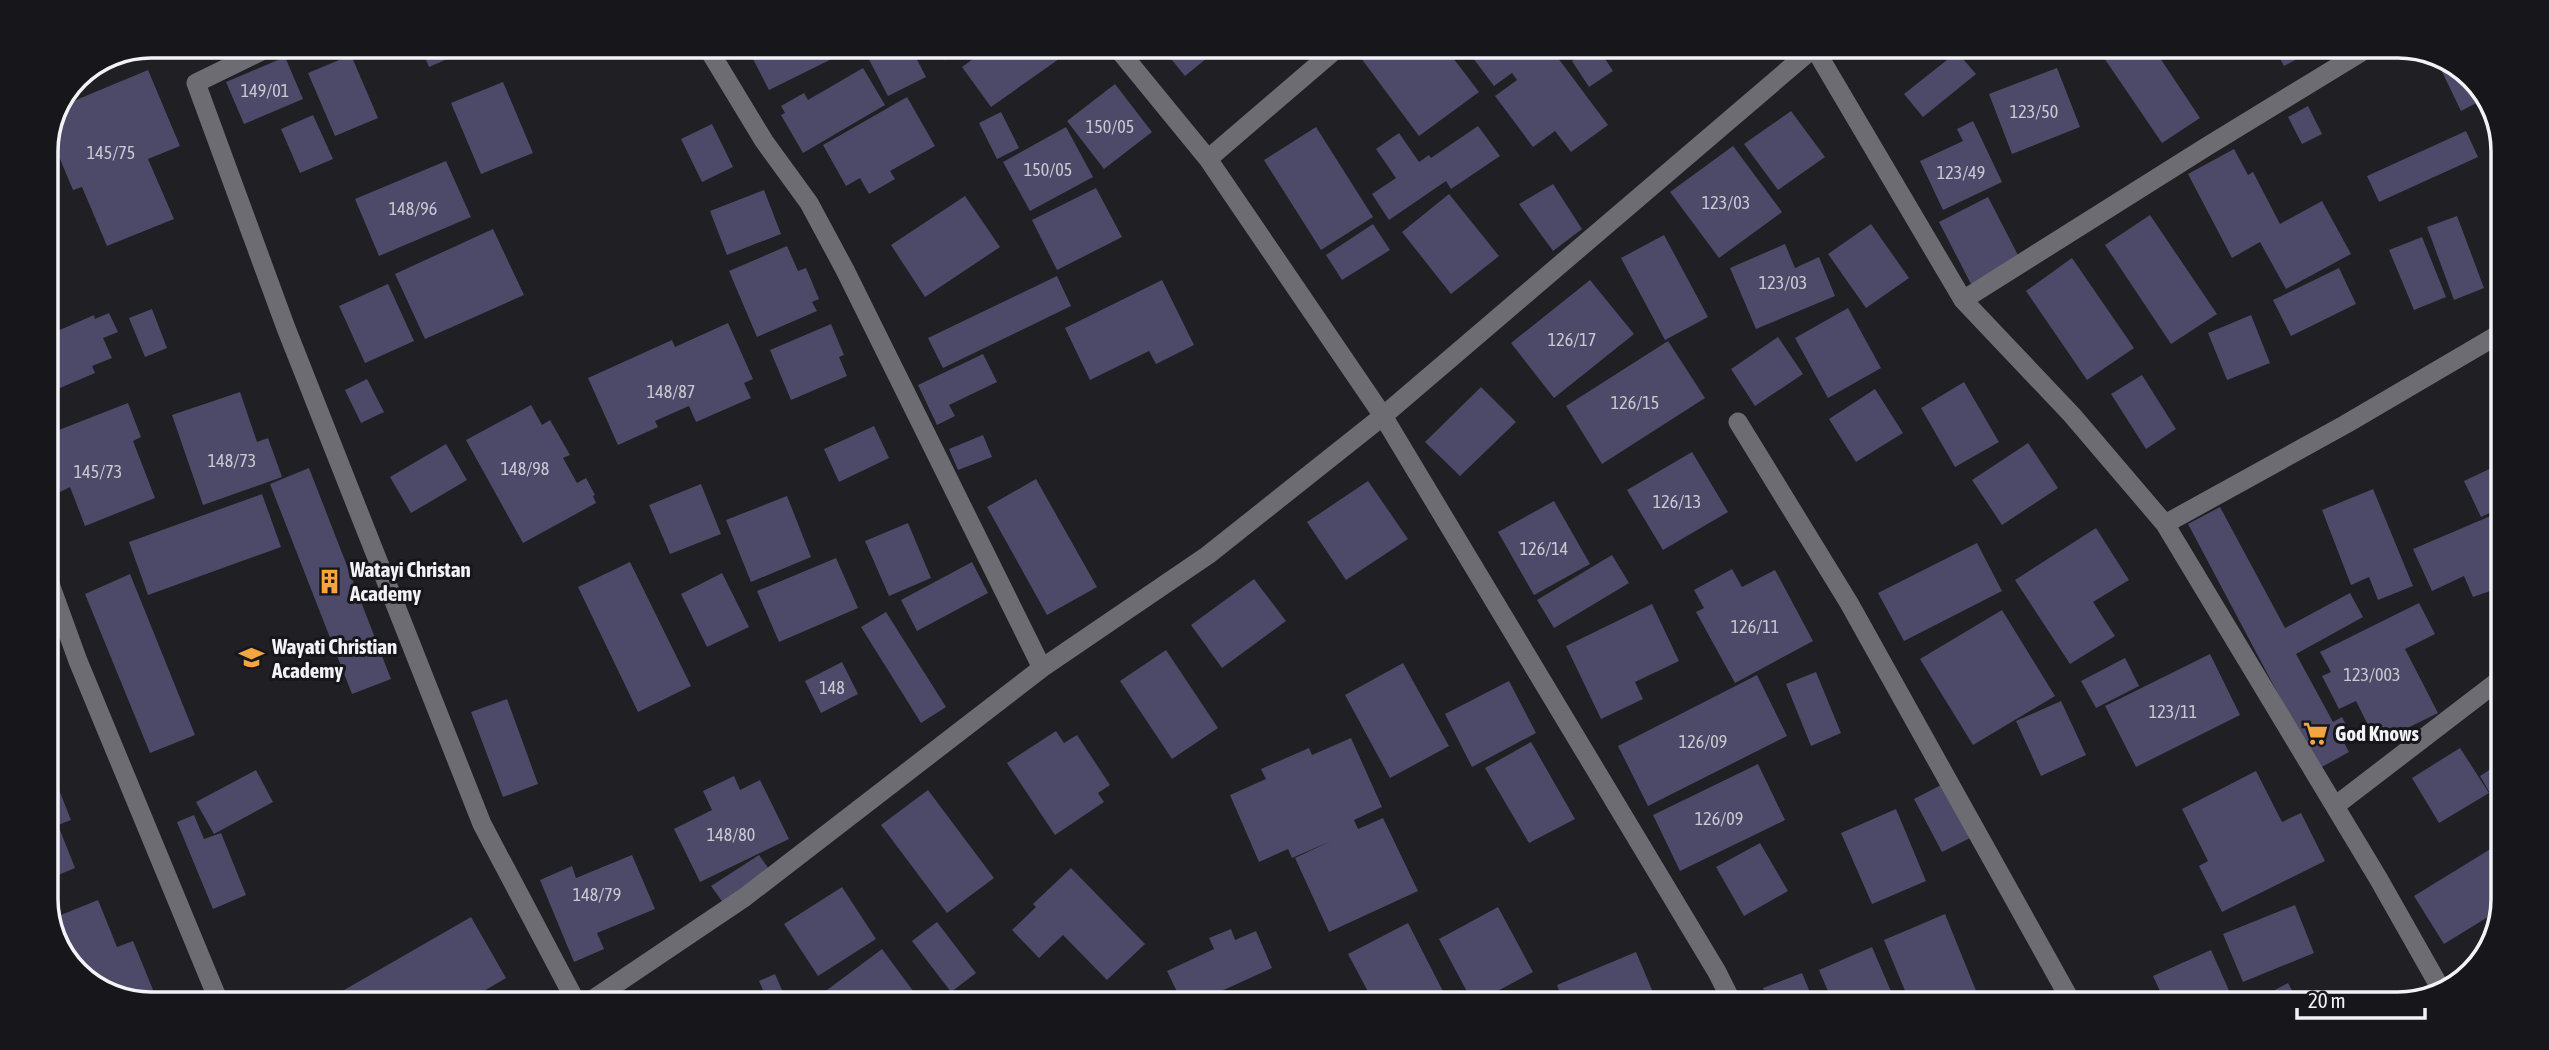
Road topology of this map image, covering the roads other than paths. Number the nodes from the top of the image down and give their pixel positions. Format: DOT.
graph roads {
  1 [pos="247,58"];
  2 [pos="714,58"];
  3 [pos="1125,58"];
  4 [pos="1326,58"];
  5 [pos="1802,58"];
  6 [pos="1820,58"];
  7 [pos="2352,58"];
  8 [pos="1208,159"];
  9 [pos="1963,300"];
  10 [pos="2491,339"];
  11 [pos="1383,416"];
  12 [pos="1738,422"];
  13 [pos="2165,524"];
  14 [pos="58,606"];
  15 [pos="1042,668"];
  16 [pos="2491,686"];
  17 [pos="2335,806"];
  18 [pos="2438,983"];
  19 [pos="215,992"];
  20 [pos="571,992"];
  21 [pos="604,992"];
  22 [pos="1727,992"];
  23 [pos="2066,992"];
  1 -- 20 [label="street"];
  2 -- 15 [label="street"];
  3 -- 8 [label="street"];
  4 -- 8 [label="street"];
  5 -- 11 [label="street"];
  6 -- 9 [label="street"];
  7 -- 9 [label="street"];
  8 -- 11 [label="street"];
  9 -- 13 [label="street"];
  10 -- 13 [label="street"];
  11 -- 15 [label="street"];
  11 -- 22 [label="street"];
  12 -- 23 [label="street"];
  13 -- 17 [label="street"];
  14 -- 19 [label="street"];
  15 -- 21 [label="street"];
  16 -- 17 [label="street"];
  17 -- 18 [label="street"];
}
